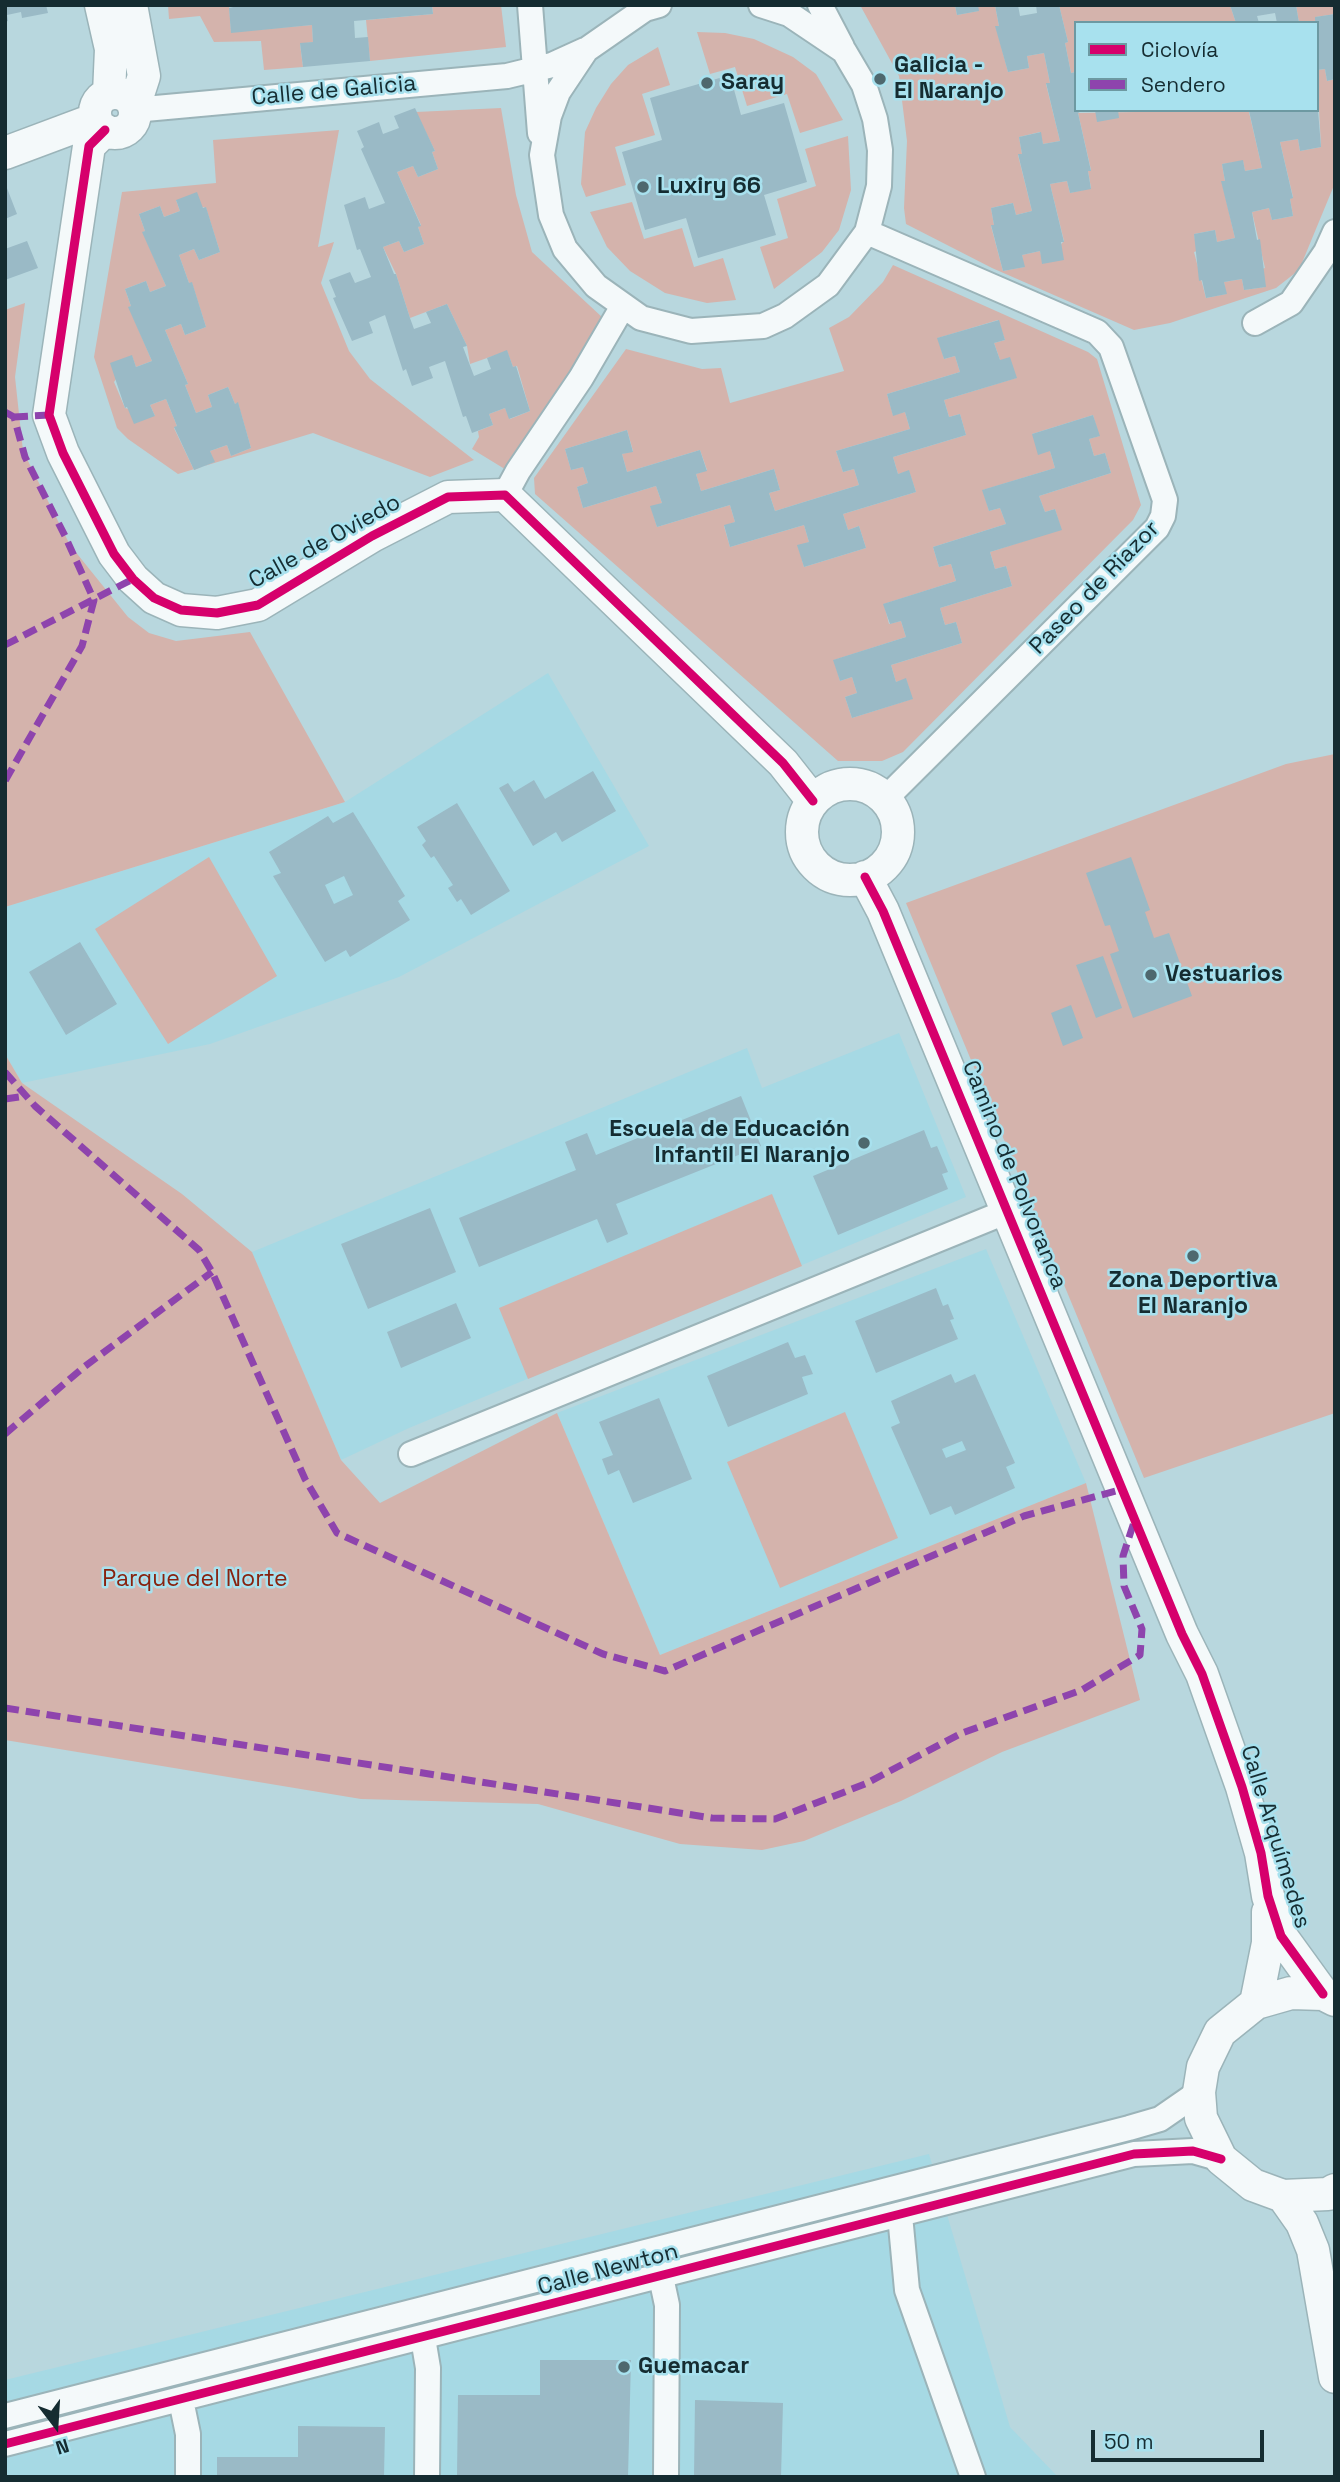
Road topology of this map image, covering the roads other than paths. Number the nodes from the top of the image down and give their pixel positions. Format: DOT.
graph roads {
  1 [pos="101,5"];
  2 [pos="131,5"];
  3 [pos="530,5"];
  4 [pos="659,5"];
  5 [pos="761,5"];
  6 [pos="820,5"];
  7 [pos="586,50"];
  8 [pos="844,51"];
  9 [pos="533,72"];
  10 [pos="116,112"];
  11 [pos="5,153"];
  12 [pos="542,155"];
  13 [pos="867,232"];
  14 [pos="1335,232"];
  15 [pos="623,306"];
  16 [pos="1255,323"];
  17 [pos="505,495"];
  18 [pos="885,799"];
  19 [pos="813,801"];
  20 [pos="866,877"];
  21 [pos="1008,1211"];
  22 [pos="411,1454"];
  23 [pos="1123,1489"];
  24 [pos="1268,1896"];
  25 [pos="1329,1997"];
  26 [pos="1256,2003"];
  27 [pos="1199,2092"];
  28 [pos="1221,2159"];
  29 [pos="1335,2190"];
  30 [pos="1283,2196"];
  31 [pos="900,2215"];
  32 [pos="661,2277"];
  33 [pos="423,2338"];
  34 [pos="1335,2377"];
  35 [pos="181,2400"];
  36 [pos="5,2416"];
  37 [pos="5,2444"];
  38 [pos="188,2477"];
  39 [pos="427,2477"];
  40 [pos="666,2477"];
  41 [pos="973,2477"];
  1 -- 10 [label="street"];
  2 -- 10 [label="street, Calle de Oviedo"];
  3 -- 9 [label="street"];
  4 -- 7 [label="street"];
  5 -- 8 [label="street"];
  6 -- 8 [label="street"];
  7 -- 9 [label="street, Calle de Galicia"];
  7 -- 12 [label="street"];
  8 -- 13 [label="street"];
  9 -- 10 [label="street, Calle de Galicia"];
  9 -- 12 [label="street"];
  10 -- 11 [label="street"];
  10 -- 17 [label="street, Calle de Oviedo"];
  12 -- 15 [label="street"];
  13 -- 15 [label="street"];
  13 -- 18 [label="street, Paseo de Riazor"];
  14 -- 16 [label="street"];
  15 -- 17 [label="street"];
  17 -- 19 [label="street"];
  18 -- 19 [label="street"];
  18 -- 20 [label="street"];
  19 -- 20 [label="street"];
  20 -- 21 [label="street, Camino de Polvoranca"];
  21 -- 22 [label="street, Camino de Polvoranca"];
  21 -- 23 [label="street, Camino de Polvoranca"];
  23 -- 24 [label="street, Calle Arquímedes"];
  24 -- 25 [label="street, Calle Arquímedes"];
  24 -- 26 [label="street, Calle Arquímedes"];
  25 -- 26 [label="street"];
  26 -- 27 [label="street"];
  27 -- 28 [label="street"];
  27 -- 36 [label="street, Calle Newton"];
  28 -- 30 [label="street"];
  28 -- 31 [label="street, Calle Newton"];
  29 -- 30 [label="street"];
  30 -- 34 [label="street"];
  31 -- 32 [label="street, Calle Newton"];
  31 -- 41 [label="street"];
  32 -- 33 [label="street, Calle Newton"];
  32 -- 40 [label="street"];
  33 -- 35 [label="street, Calle Newton"];
  33 -- 39 [label="street"];
  35 -- 37 [label="street, Calle Newton"];
  35 -- 38 [label="street"];
}
